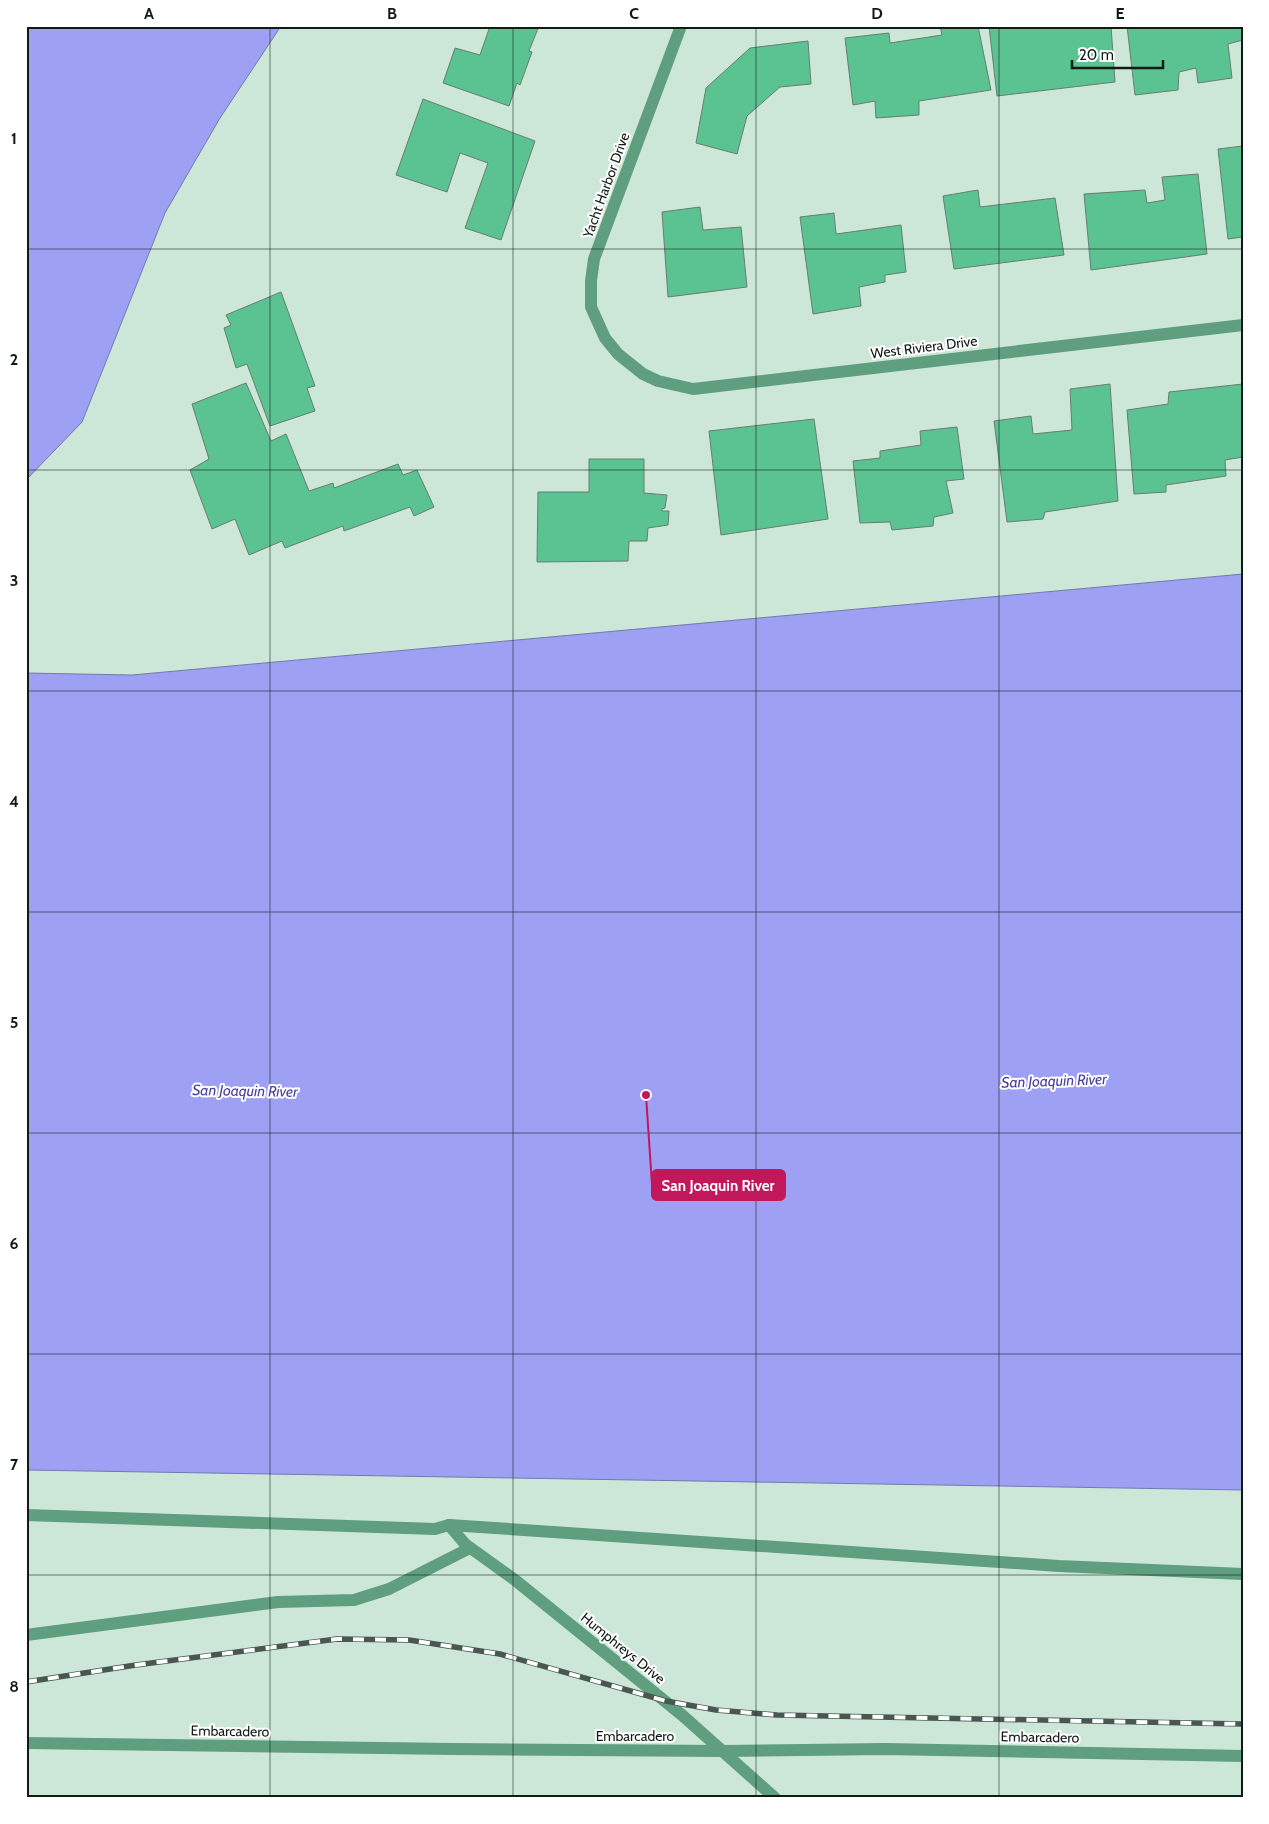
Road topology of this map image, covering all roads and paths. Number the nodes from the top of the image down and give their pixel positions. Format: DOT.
graph roads {
  1 [pos="681,26"];
  2 [pos="1243,325"];
  3 [pos="618,354"];
  4 [pos="26,1515"];
  5 [pos="449,1525"];
  6 [pos="470,1548"];
  7 [pos="1243,1574"];
  8 [pos="26,1635"];
  9 [pos="26,1742"];
  10 [pos="722,1752"];
  11 [pos="1243,1756"];
  12 [pos="775,1798"];
  1 -- 3 [label="street, Yacht Harbor Drive"];
  2 -- 3 [label="street, West Riviera Drive"];
  4 -- 5 [label="street"];
  5 -- 6 [label="street, Humphreys Drive"];
  5 -- 7 [label="street"];
  6 -- 8 [label="street"];
  6 -- 10 [label="street, Humphreys Drive"];
  9 -- 10 [label="street, Embarcadero"];
  10 -- 11 [label="street, Embarcadero"];
  10 -- 12 [label="street, Humphreys Drive"];
}
